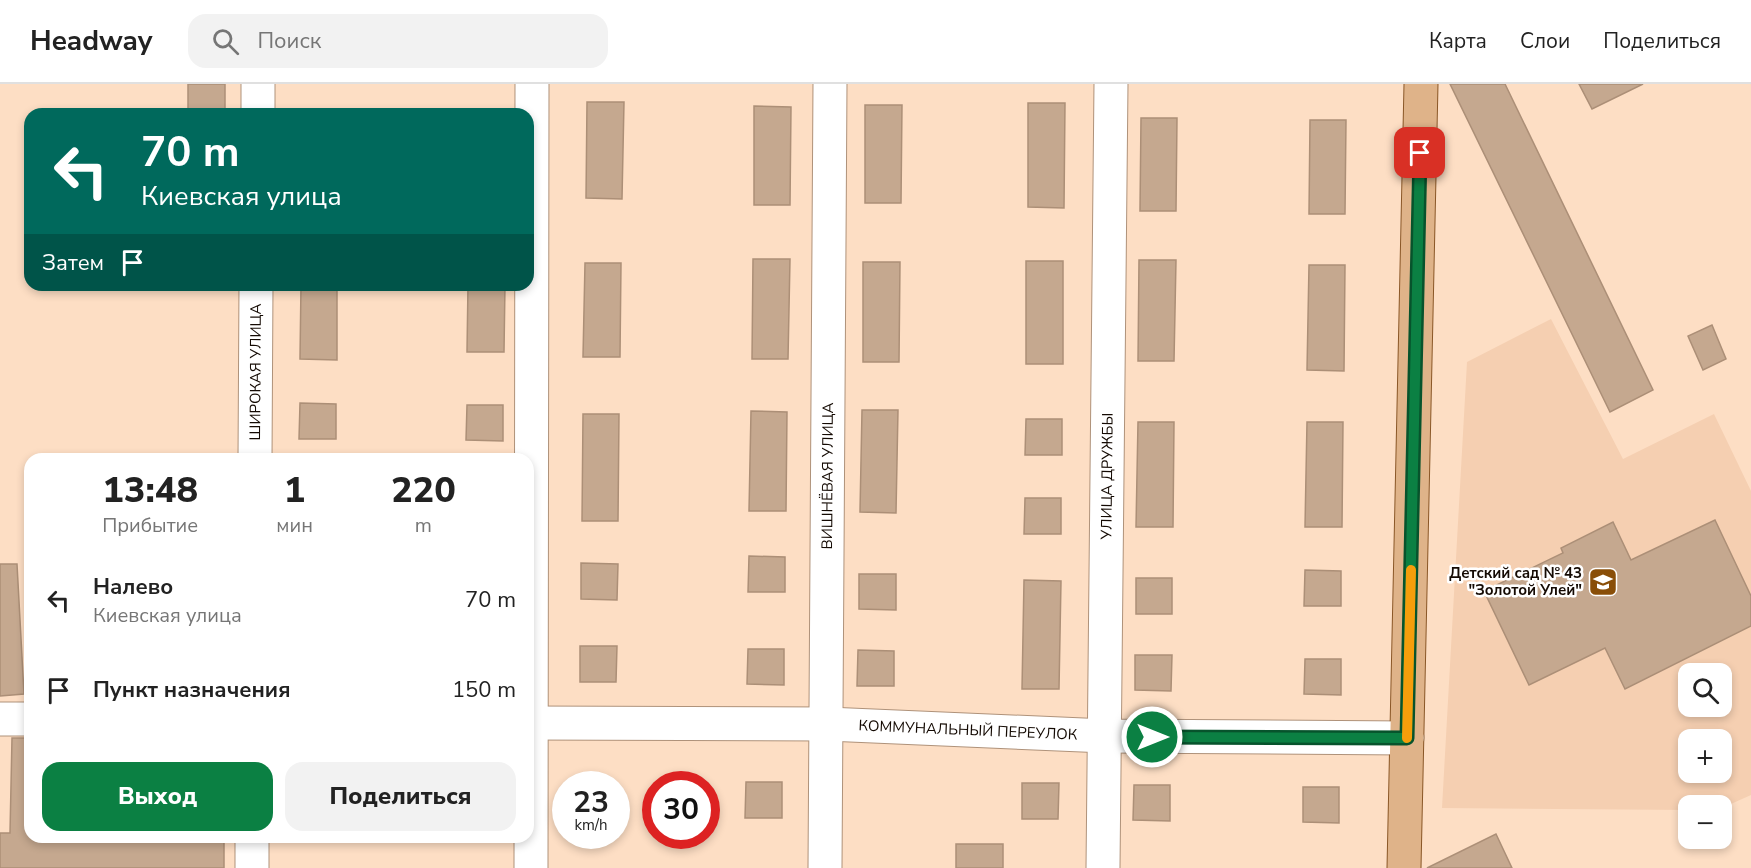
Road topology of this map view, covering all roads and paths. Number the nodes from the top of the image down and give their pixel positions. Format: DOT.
graph roads {
  1 [pos="258,84"];
  2 [pos="532,84"];
  3 [pos="830,84"];
  4 [pos="1111,84"];
  5 [pos="1421,84"];
  6 [pos="258,108"];
  7 [pos="532,108"];
  8 [pos="256,291"];
  9 [pos="531,291"];
  10 [pos="255,453"];
  11 [pos="531,453"];
  12 [pos="0,719"];
  13 [pos="24,719"];
  14 [pos="534,723"];
  15 [pos="827,724"];
  16 [pos="1106,736"];
  17 [pos="1407,738"];
  18 [pos="252,843"];
  19 [pos="531,843"];
  20 [pos="252,868"];
  21 [pos="531,868"];
  22 [pos="825,868"];
  23 [pos="1103,868"];
  24 [pos="1404,868"];
  1 -- 6 [label="street"];
  2 -- 7 [label="street"];
  3 -- 15 [label="street, ВИШНЁВАЯ УЛИЦА"];
  4 -- 16 [label="street, УЛИЦА ДРУЖБЫ"];
  5 -- 17 [label="main road"];
  8 -- 10 [label="street, ШИРОКАЯ УЛИЦА"];
  9 -- 11 [label="street"];
  12 -- 13 [label="street"];
  14 -- 15 [label="street, КОММУНАЛЬНЫЙ ПЕРЕУЛОК"];
  15 -- 16 [label="street, КОММУНАЛЬНЫЙ ПЕРЕУЛОК"];
  15 -- 22 [label="street, ВИШНЁВАЯ УЛИЦА"];
  16 -- 17 [label="street, КОММУНАЛЬНЫЙ ПЕРЕУЛОК"];
  16 -- 23 [label="street, УЛИЦА ДРУЖБЫ"];
  17 -- 24 [label="main road"];
  18 -- 20 [label="street"];
  19 -- 21 [label="street"];
}
